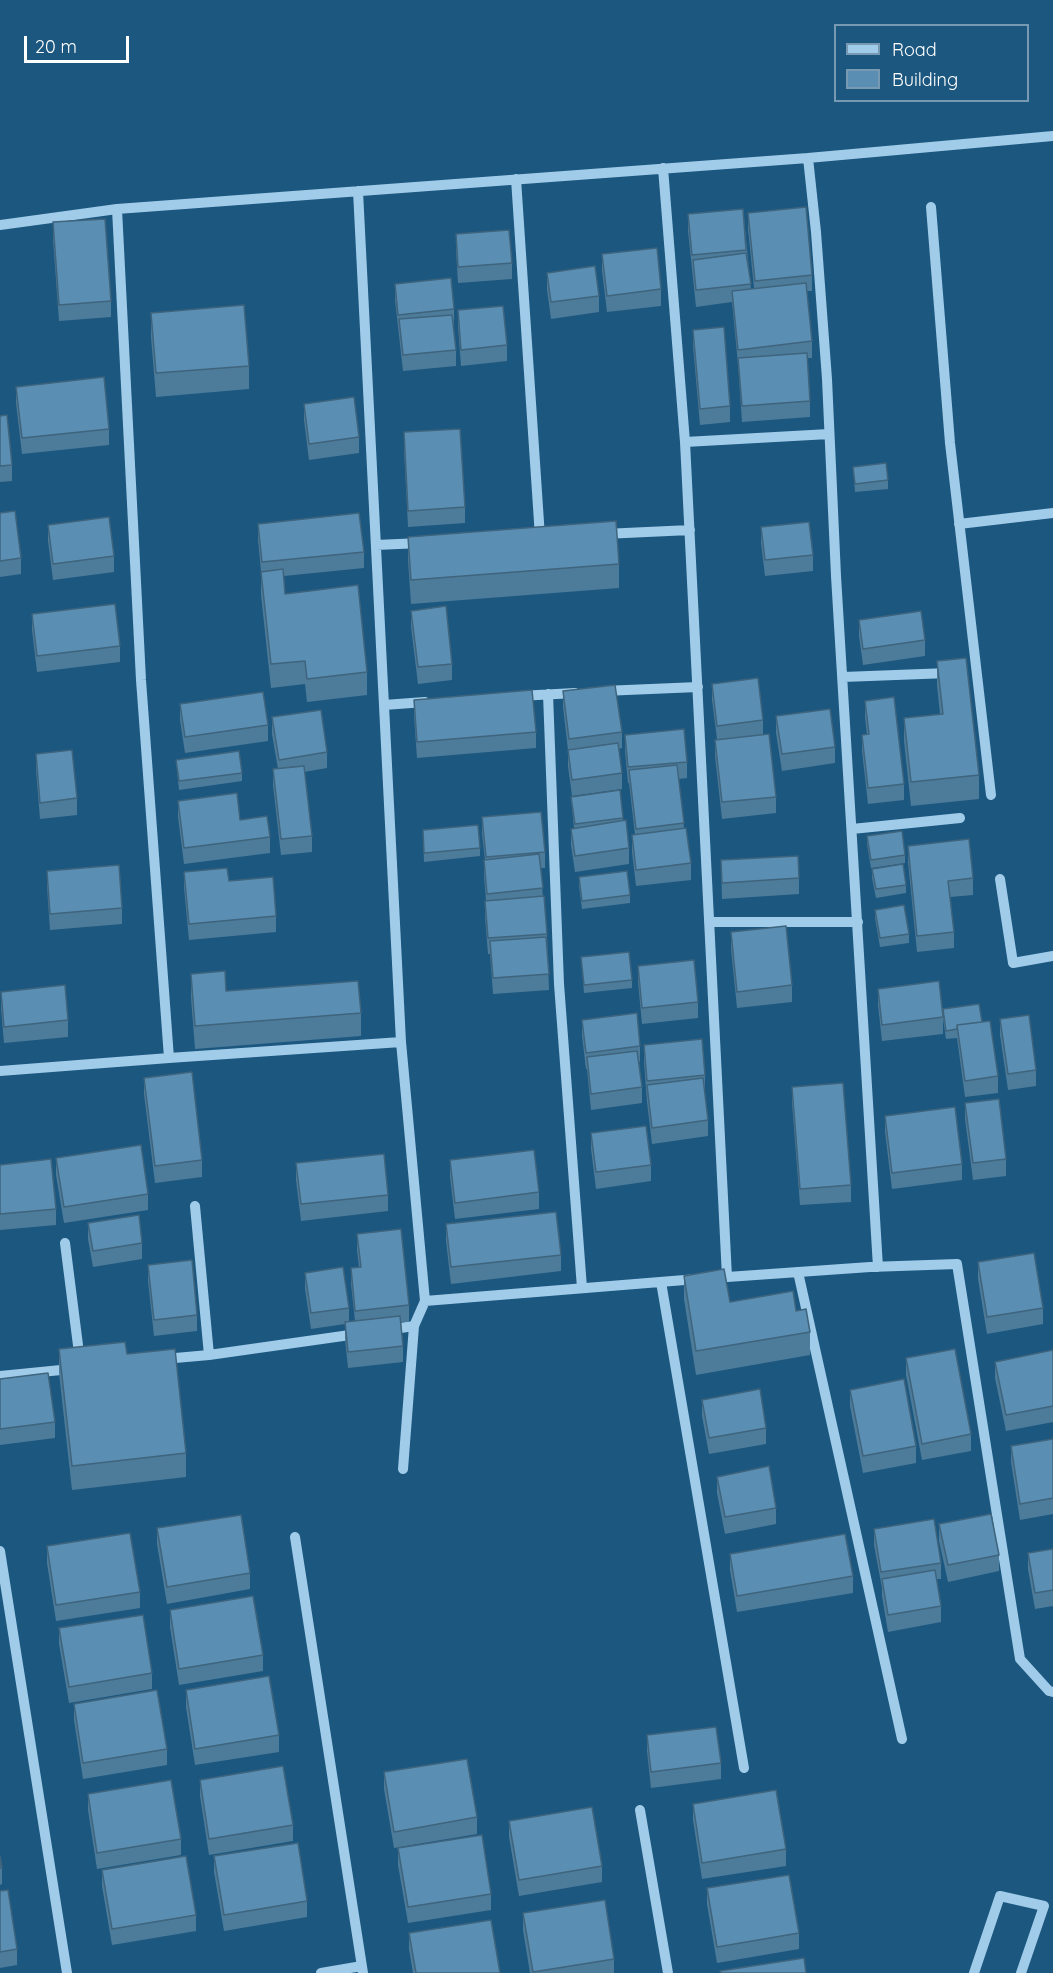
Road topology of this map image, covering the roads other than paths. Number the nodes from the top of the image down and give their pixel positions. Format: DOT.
graph roads {
  1 [pos="1053,136"];
  2 [pos="808,158"];
  3 [pos="663,168"];
  4 [pos="516,179"];
  5 [pos="358,191"];
  6 [pos="930,207"];
  7 [pos="117,209"];
  8 [pos="0,225"];
  9 [pos="829,434"];
  10 [pos="685,442"];
  11 [pos="1053,513"];
  12 [pos="958,524"];
  13 [pos="690,530"];
  14 [pos="598,534"];
  15 [pos="528,538"];
  16 [pos="435,542"];
  17 [pos="376,545"];
  18 [pos="949,673"];
  19 [pos="843,677"];
  20 [pos="698,687"];
  21 [pos="548,694"];
  22 [pos="513,696"];
  23 [pos="431,702"];
  24 [pos="384,705"];
  25 [pos="991,795"];
  26 [pos="960,818"];
  27 [pos="852,829"];
  28 [pos="1000,879"];
  29 [pos="709,922"];
  30 [pos="858,922"];
  31 [pos="1053,956"];
  32 [pos="401,1042"];
  33 [pos="169,1058"];
  34 [pos="0,1071"];
  35 [pos="195,1206"];
  36 [pos="65,1243"];
  37 [pos="878,1267"];
  38 [pos="798,1272"];
  39 [pos="727,1277"];
  40 [pos="661,1282"];
  41 [pos="582,1288"];
  42 [pos="425,1301"];
  43 [pos="414,1326"];
  44 [pos="209,1355"];
  45 [pos="151,1361"];
  46 [pos="92,1366"];
  47 [pos="80,1368"];
  48 [pos="0,1376"];
  49 [pos="403,1469"];
  50 [pos="295,1537"];
  51 [pos="0,1551"];
  52 [pos="1053,1692"];
  53 [pos="902,1739"];
  54 [pos="744,1768"];
  55 [pos="640,1810"];
  56 [pos="363,1970"];
  57 [pos="67,1973"];
  58 [pos="321,1973"];
  59 [pos="668,1973"];
  60 [pos="974,1973"];
  61 [pos="1021,1973"];
  1 -- 2 [label="street"];
  2 -- 3 [label="street"];
  2 -- 9 [label="street"];
  3 -- 4 [label="street"];
  3 -- 10 [label="street"];
  4 -- 5 [label="street"];
  4 -- 15 [label="street"];
  5 -- 7 [label="street"];
  5 -- 17 [label="street"];
  6 -- 12 [label="street"];
  7 -- 8 [label="street"];
  7 -- 33 [label="street"];
  9 -- 10 [label="street"];
  9 -- 19 [label="street"];
  10 -- 13 [label="street"];
  11 -- 12 [label="street"];
  12 -- 25 [label="street"];
  13 -- 14 [label="street"];
  13 -- 20 [label="street"];
  16 -- 17 [label="street"];
  17 -- 24 [label="street"];
  18 -- 19 [label="street"];
  19 -- 27 [label="street"];
  20 -- 21 [label="street"];
  20 -- 29 [label="street"];
  21 -- 22 [label="street"];
  21 -- 41 [label="street"];
  23 -- 24 [label="street"];
  24 -- 32 [label="street"];
  26 -- 27 [label="street"];
  27 -- 30 [label="street"];
  28 -- 31 [label="street"];
  29 -- 30 [label="street"];
  29 -- 39 [label="street"];
  30 -- 37 [label="street"];
  32 -- 33 [label="street"];
  32 -- 42 [label="street"];
  33 -- 34 [label="street"];
  35 -- 44 [label="street"];
  36 -- 47 [label="street"];
  37 -- 38 [label="street"];
  37 -- 52 [label="street"];
  38 -- 39 [label="street"];
  38 -- 53 [label="street"];
  39 -- 40 [label="street"];
  40 -- 41 [label="street"];
  40 -- 54 [label="street"];
  41 -- 42 [label="street"];
  42 -- 43 [label="street"];
  43 -- 44 [label="street"];
  43 -- 49 [label="street"];
  44 -- 45 [label="street"];
  46 -- 47 [label="street"];
  47 -- 48 [label="street"];
  50 -- 56 [label="street"];
  51 -- 57 [label="street"];
  55 -- 59 [label="street"];
  56 -- 58 [label="street"];
  60 -- 61 [label="street"];
}
